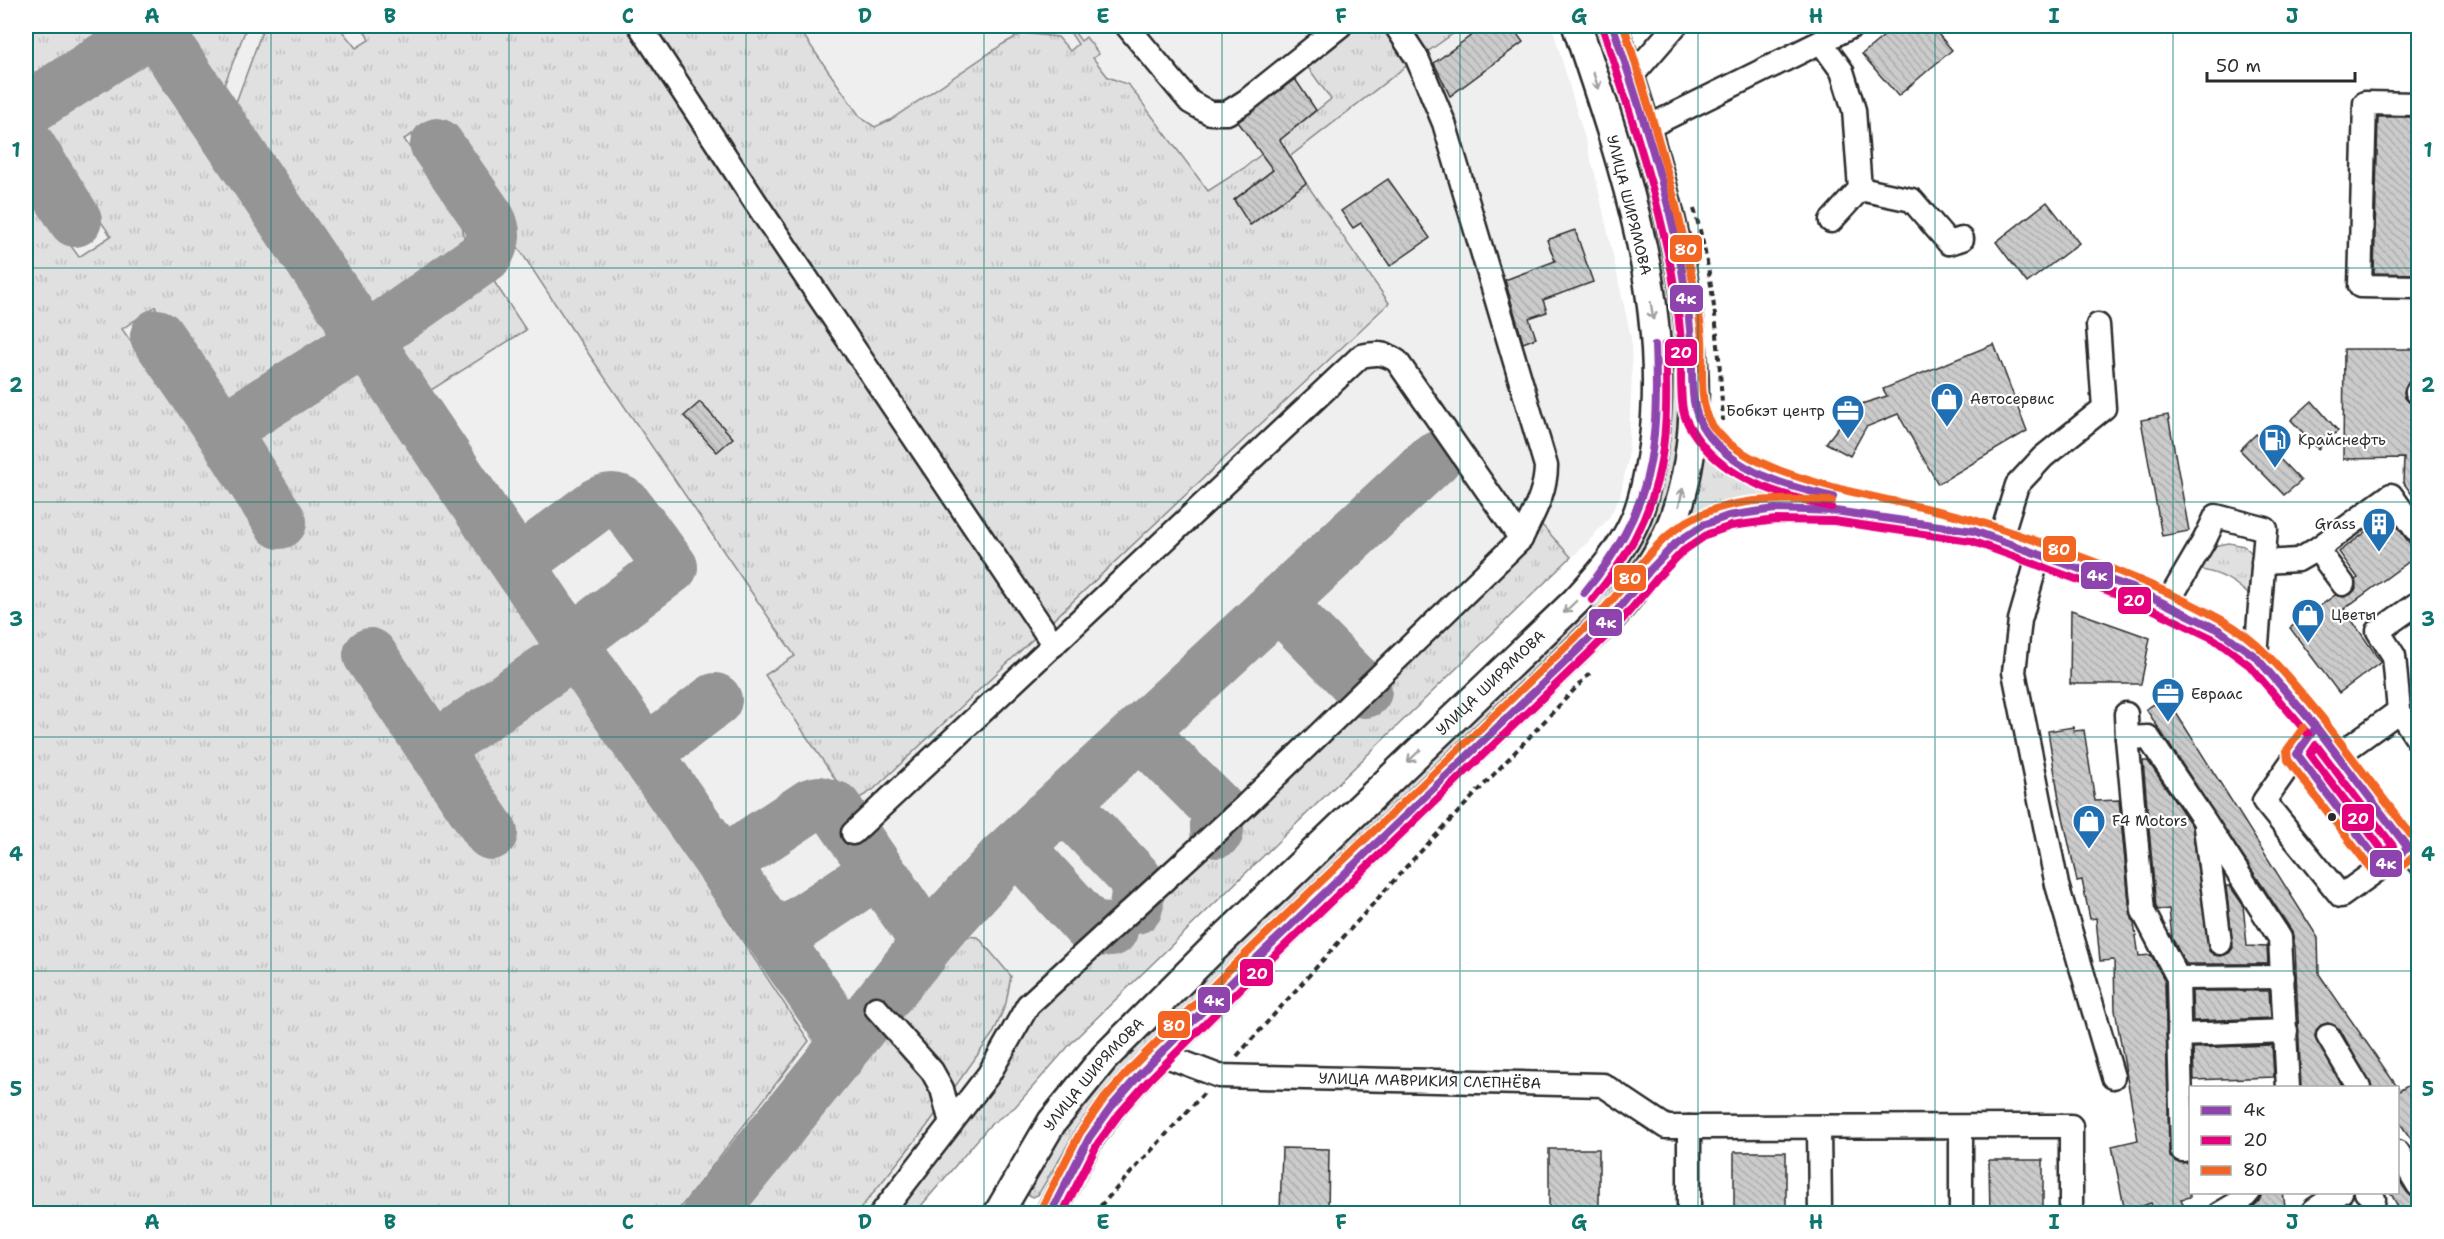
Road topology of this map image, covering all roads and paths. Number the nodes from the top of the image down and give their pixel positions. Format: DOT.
graph roads {
  1 [pos="640,26"];
  2 [pos="1127,26"];
  3 [pos="1340,26"];
  4 [pos="1396,26"];
  5 [pos="1577,26"];
  6 [pos="1614,26"];
  7 [pos="1675,26"];
  8 [pos="1853,26"];
  9 [pos="1821,42"];
  10 [pos="1630,78"];
  11 [pos="2418,104"];
  12 [pos="1646,128"];
  13 [pos="1860,189"];
  14 [pos="1831,221"];
  15 [pos="1962,239"];
  16 [pos="2418,287"];
  17 [pos="2098,325"];
  18 [pos="1694,411"];
  19 [pos="2415,530"];
  20 [pos="1974,531"];
  21 [pos="1521,539"];
  22 [pos="2000,540"];
  23 [pos="2317,549"];
  24 [pos="2039,554"];
  25 [pos="2263,562"];
  26 [pos="1650,570"];
  27 [pos="2343,584"];
  28 [pos="2418,603"];
  29 [pos="2167,604"];
  30 [pos="1054,645"];
  31 [pos="2256,657"];
  32 [pos="1593,669"];
  33 [pos="2399,711"];
  34 [pos="2126,714"];
  35 [pos="2316,727"];
  36 [pos="2127,738"];
  37 [pos="2418,740"];
  38 [pos="2297,754"];
  39 [pos="2337,756"];
  40 [pos="2204,819"];
  41 [pos="853,833"];
  42 [pos="2413,855"];
  43 [pos="2382,866"];
  44 [pos="2220,943"];
  45 [pos="2283,977"];
  46 [pos="2178,978"];
  47 [pos="876,1008"];
  48 [pos="2286,1031"];
  49 [pos="2179,1035"];
  50 [pos="2328,1036"];
  51 [pos="1161,1054"];
  52 [pos="1219,1076"];
  53 [pos="2113,1077"];
  54 [pos="2288,1086"];
  55 [pos="2358,1086"];
  56 [pos="2185,1092"];
  57 [pos="951,1124"];
  58 [pos="1689,1127"];
  59 [pos="1819,1127"];
  60 [pos="1961,1127"];
  61 [pos="2189,1149"];
  62 [pos="2403,1153"];
  63 [pos="1013,1185"];
  64 [pos="2418,1185"];
  65 [pos="2247,1194"];
  66 [pos="2337,1194"];
  67 [pos="2312,1205"];
  68 [pos="1051,1209"];
  69 [pos="881,1214"];
  70 [pos="998,1214"];
  71 [pos="1017,1214"];
  72 [pos="1093,1214"];
  73 [pos="1689,1214"];
  74 [pos="1820,1214"];
  75 [pos="1962,1214"];
  76 [pos="2071,1214"];
  77 [pos="2219,1214"];
  1 -- 30 [label="street"];
  2 -- 3 [label="street"];
  4 -- 21 [label="street"];
  5 -- 63 [label="main road, УЛИЦА ШИРЯМОВА, one-way"];
  6 -- 10 [label="main road"];
  7 -- 10 [label="street"];
  8 -- 9 [label="street"];
  9 -- 12 [label="street"];
  9 -- 13 [label="street"];
  10 -- 12 [label="main road"];
  11 -- 16 [label="street"];
  12 -- 18 [label="main road"];
  13 -- 14 [label="street"];
  13 -- 15 [label="street"];
  17 -- 22 [label="street"];
  18 -- 20 [label="street"];
  26 -- 18 [label="main road, one-way"];
  19 -- 23 [label="street"];
  20 -- 22 [label="street"];
  20 -- 26 [label="street"];
  21 -- 30 [label="street"];
  21 -- 57 [label="street"];
  22 -- 24 [label="street"];
  23 -- 25 [label="street"];
  23 -- 27 [label="street"];
  24 -- 29 [label="street"];
  24 -- 53 [label="street"];
  25 -- 29 [label="street"];
  25 -- 31 [label="street"];
  26 -- 51 [label="main road"];
  28 -- 33 [label="street"];
  29 -- 31 [label="street"];
  30 -- 41 [label="street"];
  31 -- 35 [label="street"];
  32 -- 52 [label="path"];
  33 -- 37 [label="street"];
  33 -- 39 [label="street"];
  34 -- 36 [label="street"];
  35 -- 38 [label="street"];
  35 -- 39 [label="street"];
  36 -- 40 [label="street"];
  36 -- 46 [label="street"];
  38 -- 43 [label="street"];
  38 -- 43 [label="street"];
  39 -- 42 [label="street"];
  40 -- 44 [label="street"];
  40 -- 45 [label="street"];
  42 -- 43 [label="street"];
  45 -- 46 [label="street"];
  45 -- 48 [label="street"];
  46 -- 49 [label="street"];
  47 -- 57 [label="street"];
  48 -- 49 [label="street"];
  48 -- 54 [label="street"];
  49 -- 56 [label="street"];
  50 -- 55 [label="street"];
  51 -- 52 [label="street, УЛИЦА МАВРИКИЯ СЛЕПНЁВА"];
  51 -- 68 [label="main road"];
  52 -- 58 [label="street, УЛИЦА МАВРИКИЯ СЛЕПНЁВА"];
  52 -- 72 [label="path"];
  56 -- 61 [label="street"];
  57 -- 69 [label="street"];
  58 -- 59 [label="street, УЛИЦА МАВРИКИЯ СЛЕПНЁВА"];
  58 -- 73 [label="street"];
  59 -- 60 [label="street, УЛИЦА МАВРИКИЯ СЛЕПНЁВА"];
  59 -- 74 [label="street"];
  60 -- 75 [label="street"];
  60 -- 76 [label="street, УЛИЦА МАВРИКИЯ СЛЕПНЁВА"];
  62 -- 64 [label="street"];
  63 -- 70 [label="main road, УЛИЦА ШИРЯМОВА"];
  63 -- 71 [label="main road"];
  65 -- 77 [label="street"];
  66 -- 67 [label="street"];
}
